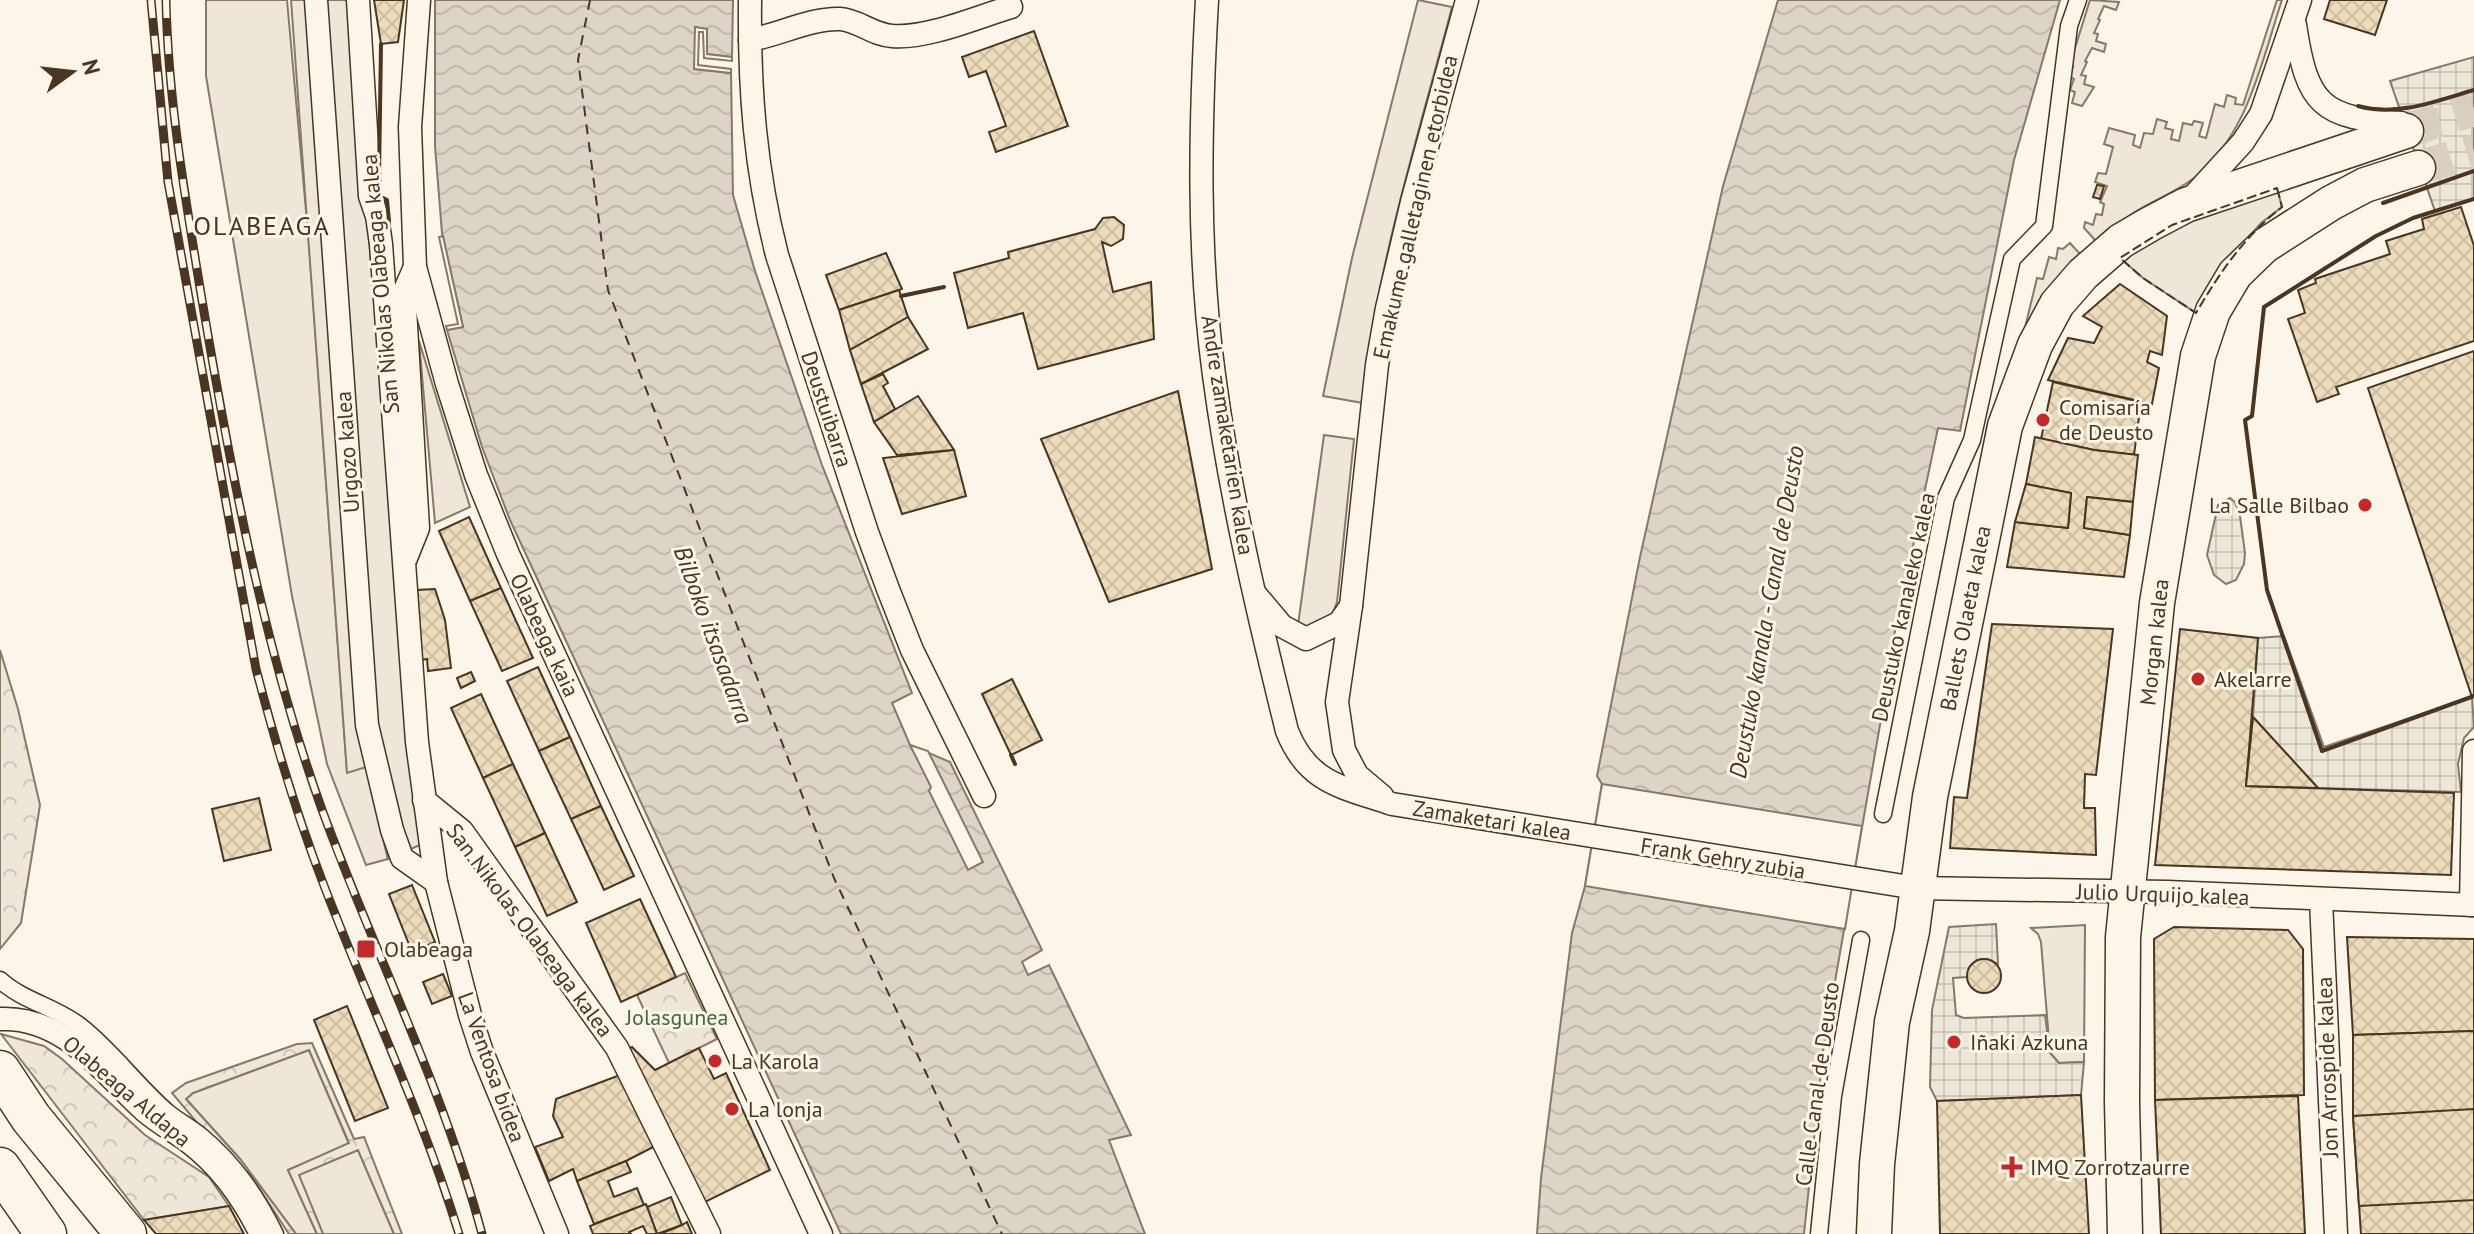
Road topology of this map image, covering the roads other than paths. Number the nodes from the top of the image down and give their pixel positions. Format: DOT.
graph roads {
  1 [pos="316,0"];
  2 [pos="358,0"];
  3 [pos="419,0"];
  4 [pos="750,0"];
  5 [pos="1207,0"];
  6 [pos="1467,0"];
  7 [pos="2078,0"];
  8 [pos="1011,7"];
  9 [pos="2297,10"];
  10 [pos="750,40"];
  11 [pos="2404,127"];
  12 [pos="2418,168"];
  13 [pos="2186,205"];
  14 [pos="415,267"];
  15 [pos="404,567"];
  16 [pos="1253,591"];
  17 [pos="1351,606"];
  18 [pos="2474,751"];
  19 [pos="984,796"];
  20 [pos="424,800"];
  21 [pos="1392,804"];
  22 [pos="1883,814"];
  23 [pos="1593,836"];
  24 [pos="1853,879"];
  25 [pos="436,882"];
  26 [pos="1916,888"];
  27 [pos="2128,890"];
  28 [pos="2321,900"];
  29 [pos="2473,905"];
  30 [pos="1861,940"];
  31 [pos="0,980"];
  32 [pos="0,1019"];
  33 [pos="0,1071"];
  34 [pos="0,1168"];
  35 [pos="46,1234"];
  36 [pos="126,1234"];
  37 [pos="261,1234"];
  38 [pos="275,1234"];
  39 [pos="557,1234"];
  40 [pos="709,1234"];
  41 [pos="821,1234"];
  42 [pos="1819,1234"];
  43 [pos="1874,1234"];
  44 [pos="2125,1234"];
  45 [pos="2336,1234"];
  1 -- 25 [label="street, Urgozo kalea"];
  2 -- 15 [label="street, San Nikolas Olabeaga kalea"];
  3 -- 14 [label="street, Olabeaga kaia"];
  4 -- 10 [label="street, Deustuibarra"];
  5 -- 16 [label="street, Andre zamaketarien kalea"];
  6 -- 17 [label="street, Emakume galletaginen etorbidea"];
  7 -- 22 [label="street, Deustuko kanaleko kalea"];
  8 -- 10 [label="street"];
  9 -- 11 [label="street"];
  9 -- 13 [label="street"];
  10 -- 19 [label="street, Deustuibarra"];
  11 -- 13 [label="main road, Ballets Olaeta kalea"];
  12 -- 27 [label="main road, Morgan kalea"];
  13 -- 26 [label="main road, Ballets Olaeta kalea"];
  14 -- 15 [label="street, San Nikolas Olabeaga kalea"];
  14 -- 41 [label="street, Olabeaga kaia"];
  15 -- 20 [label="street, San Nikolas Olabeaga kalea"];
  16 -- 17 [label="street"];
  16 -- 21 [label="street, Andre zamaketarien kalea"];
  17 -- 21 [label="street, Emakume galletaginen etorbidea"];
  18 -- 29 [label="street"];
  20 -- 25 [label="street, La Ventosa bidea"];
  20 -- 40 [label="street, San Nikolas Olabeaga kalea"];
  21 -- 23 [label="street, Zamaketari kalea"];
  23 -- 24 [label="street, Frank Gehry zubia"];
  24 -- 26 [label="street, Julio Urquijo kalea"];
  25 -- 39 [label="street, La Ventosa bidea"];
  26 -- 27 [label="street, Julio Urquijo kalea"];
  26 -- 43 [label="main road, Ballets Olaeta kalea"];
  27 -- 28 [label="street, Julio Urquijo kalea"];
  27 -- 44 [label="main road, Morgan kalea"];
  28 -- 29 [label="street, Julio Urquijo kalea"];
  28 -- 45 [label="street, Jon Arrospide kalea"];
  30 -- 42 [label="street, Calle Canal de Deusto"];
  31 -- 38 [label="street"];
  32 -- 37 [label="street, Olabeaga Aldapa"];
  33 -- 36 [label="highway"];
  34 -- 35 [label="highway"];
}
